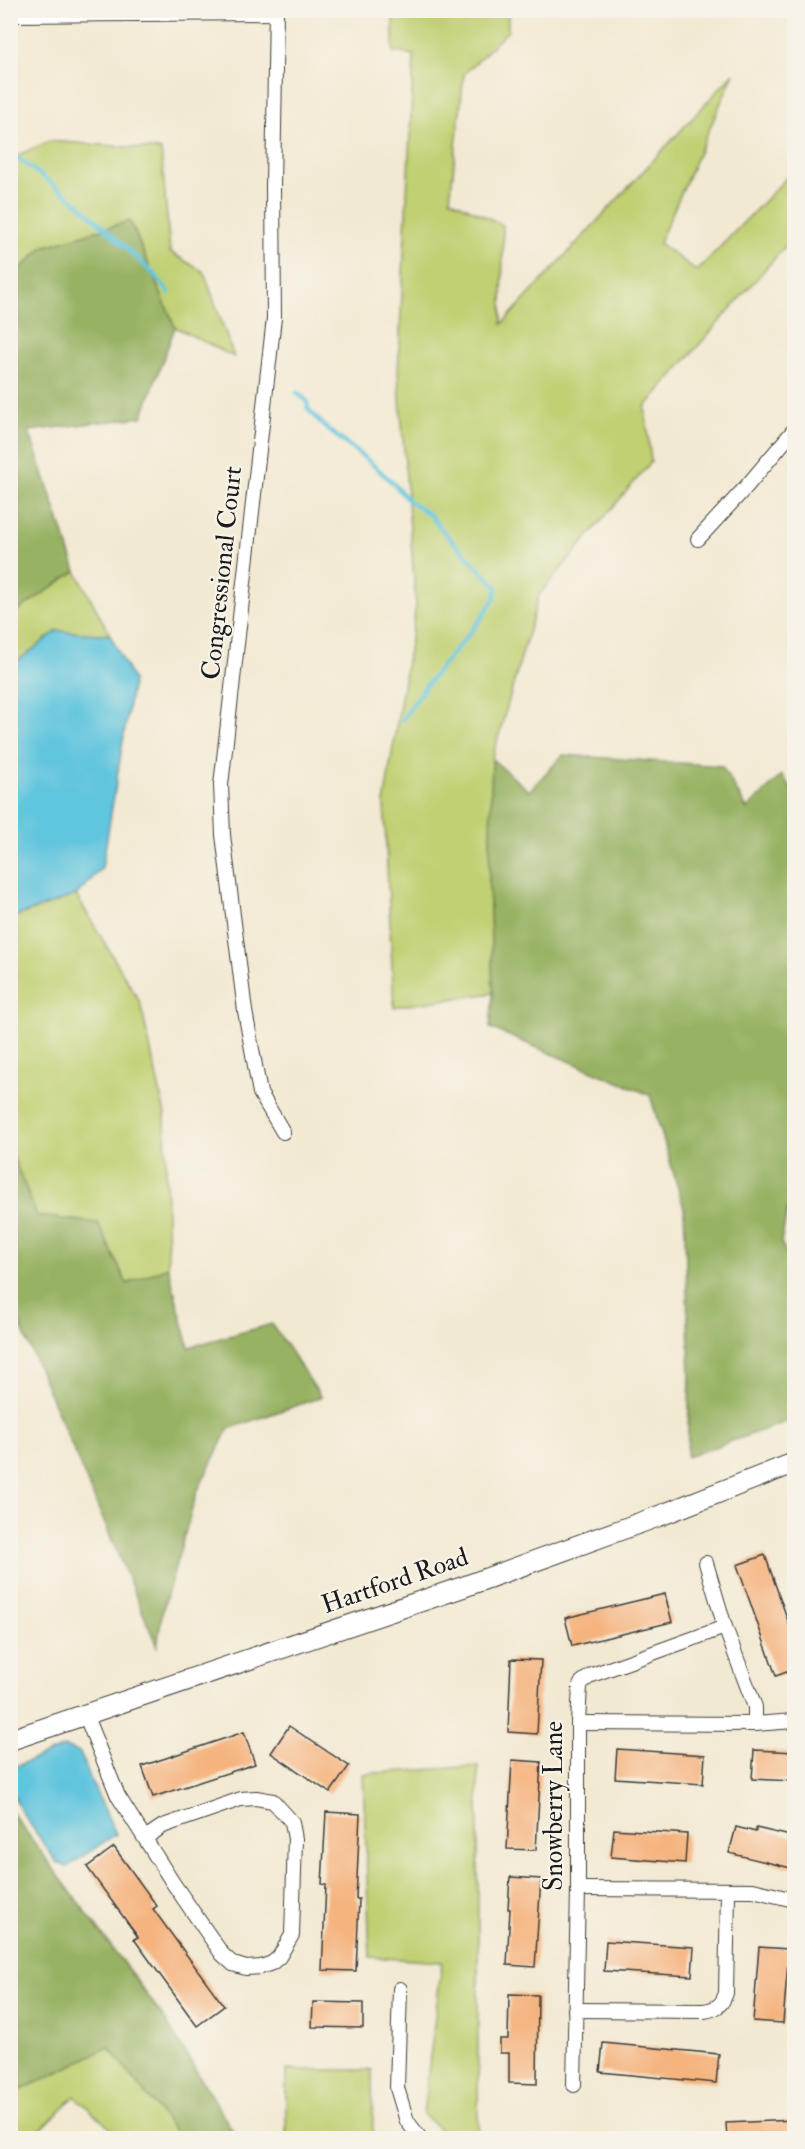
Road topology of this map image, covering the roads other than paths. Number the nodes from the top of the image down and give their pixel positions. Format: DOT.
graph roads {
  1 [pos="276,12"];
  2 [pos="10,15"];
  3 [pos="795,430"];
  4 [pos="698,539"];
  5 [pos="283,1132"];
  6 [pos="795,1463"];
  7 [pos="706,1563"];
  8 [pos="726,1628"];
  9 [pos="85,1714"];
  10 [pos="795,1721"];
  11 [pos="578,1723"];
  12 [pos="755,1724"];
  13 [pos="10,1740"];
  14 [pos="145,1838"];
  15 [pos="578,1889"];
  16 [pos="728,1892"];
  17 [pos="795,1900"];
  18 [pos="400,1989"];
  19 [pos="575,2010"];
  20 [pos="574,2085"];
  21 [pos="420,2139"];
  1 -- 2 [label="street"];
  1 -- 5 [label="street, Congressional Court"];
  3 -- 4 [label="street"];
  6 -- 9 [label="main road, Hartford Road"];
  7 -- 8 [label="street"];
  8 -- 11 [label="street, Snowberry Lane"];
  8 -- 12 [label="street"];
  9 -- 13 [label="main road, Hartford Road"];
  9 -- 14 [label="street"];
  10 -- 12 [label="street"];
  11 -- 12 [label="street"];
  11 -- 15 [label="street, Snowberry Lane"];
  14 -- 14 [label="street"];
  15 -- 16 [label="street"];
  15 -- 19 [label="street, Snowberry Lane"];
  16 -- 17 [label="street"];
  16 -- 19 [label="street"];
  18 -- 21 [label="street"];
  19 -- 20 [label="street, Snowberry Lane"];
}
